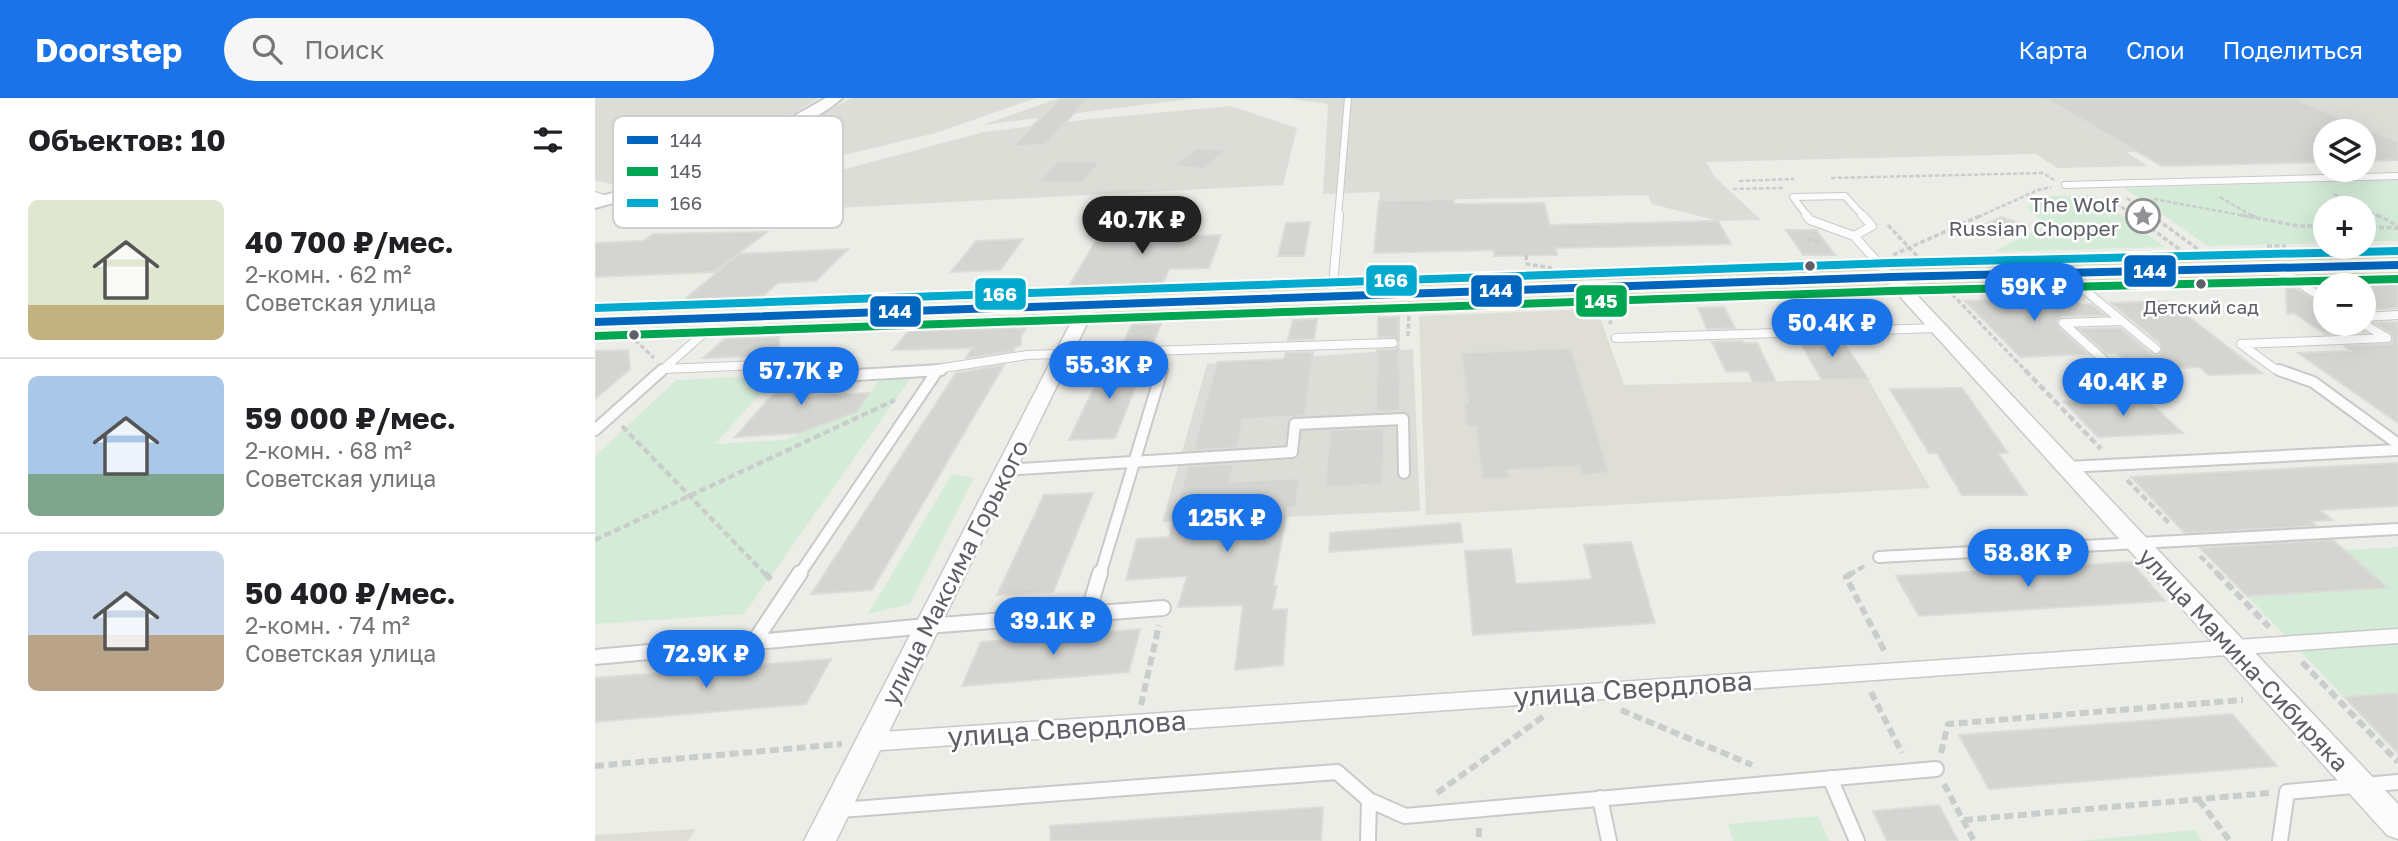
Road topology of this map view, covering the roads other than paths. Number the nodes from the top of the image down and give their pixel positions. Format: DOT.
graph roads {
  1 [pos="835,98"];
  2 [pos="1348,98"];
  3 [pos="805,116"];
  4 [pos="2398,176"];
  5 [pos="2065,185"];
  6 [pos="1854,236"];
  7 [pos="2398,265"];
  8 [pos="2275,268"];
  9 [pos="1884,269"];
  10 [pos="2064,273"];
  11 [pos="2313,292"];
  12 [pos="1332,296"];
  13 [pos="1089,305"];
  14 [pos="2398,315"];
  15 [pos="2376,316"];
  16 [pos="722,317"];
  17 [pos="2122,321"];
  18 [pos="595,322"];
  19 [pos="1938,328"];
  20 [pos="2376,331"];
  21 [pos="1616,338"];
  22 [pos="1393,343"];
  23 [pos="2155,349"];
  24 [pos="1064,354"];
  25 [pos="2104,360"];
  26 [pos="1163,368"];
  27 [pos="664,369"];
  28 [pos="937,371"];
  29 [pos="595,430"];
  30 [pos="2398,444"];
  31 [pos="2398,450"];
  32 [pos="1134,462"];
  33 [pos="2067,467"];
  34 [pos="1005,470"];
  35 [pos="1404,473"];
  36 [pos="2398,529"];
  37 [pos="2137,543"];
  38 [pos="1879,557"];
  39 [pos="1163,607"];
  40 [pos="1088,613"];
  41 [pos="927,626"];
  42 [pos="2398,636"];
  43 [pos="754,642"];
  44 [pos="2232,646"];
  45 [pos="595,657"];
  46 [pos="868,742"];
  47 [pos="1936,769"];
  48 [pos="1830,778"];
  49 [pos="2398,782"];
  50 [pos="2361,785"];
  51 [pos="1600,799"];
  52 [pos="1370,800"];
  53 [pos="835,810"];
  54 [pos="2398,825"];
  55 [pos="820,841"];
  56 [pos="1368,841"];
  57 [pos="1609,841"];
  58 [pos="1857,841"];
  59 [pos="2280,841"];
  1 -- 3 [label="street"];
  2 -- 12 [label="lane"];
  4 -- 5 [label="lane"];
  6 -- 6 [label="lane"];
  6 -- 9 [label="lane"];
  7 -- 8 [label="main road"];
  8 -- 10 [label="main road"];
  8 -- 11 [label="lane"];
  9 -- 10 [label="main road"];
  9 -- 12 [label="main road"];
  9 -- 19 [label="street, улица Мамина-Сибиряка"];
  10 -- 17 [label="lane"];
  12 -- 13 [label="main road"];
  13 -- 16 [label="main road"];
  13 -- 24 [label="street, улица Максима Горького"];
  14 -- 15 [label="lane"];
  16 -- 18 [label="main road"];
  16 -- 27 [label="lane"];
  17 -- 23 [label="lane"];
  17 -- 25 [label="lane"];
  19 -- 21 [label="lane"];
  19 -- 33 [label="street, улица Мамина-Сибиряка"];
  20 -- 30 [label="lane"];
  22 -- 24 [label="lane"];
  24 -- 28 [label="lane"];
  24 -- 34 [label="street, улица Максима Горького"];
  26 -- 32 [label="lane"];
  27 -- 28 [label="lane"];
  27 -- 29 [label="lane"];
  28 -- 43 [label="lane"];
  31 -- 33 [label="lane"];
  32 -- 34 [label="lane"];
  32 -- 35 [label="lane"];
  32 -- 40 [label="lane"];
  33 -- 37 [label="street, улица Мамина-Сибиряка"];
  34 -- 41 [label="street, улица Максима Горького"];
  36 -- 37 [label="lane"];
  37 -- 38 [label="lane"];
  37 -- 44 [label="street, улица Мамина-Сибиряка"];
  39 -- 40 [label="lane"];
  40 -- 41 [label="lane"];
  41 -- 43 [label="lane"];
  41 -- 46 [label="street, улица Максима Горького"];
  42 -- 44 [label="street, улица Свердлова"];
  43 -- 45 [label="lane"];
  44 -- 46 [label="street, улица Свердлова"];
  44 -- 50 [label="street, улица Мамина-Сибиряка"];
  46 -- 53 [label="street, улица Максима Горького"];
  47 -- 48 [label="lane"];
  48 -- 51 [label="lane"];
  48 -- 58 [label="lane"];
  49 -- 50 [label="lane"];
  50 -- 54 [label="street, улица Мамина-Сибиряка"];
  50 -- 59 [label="lane"];
  51 -- 52 [label="lane"];
  51 -- 57 [label="lane"];
  52 -- 53 [label="lane"];
  52 -- 56 [label="lane"];
  53 -- 55 [label="street, улица Максима Горького"];
}
